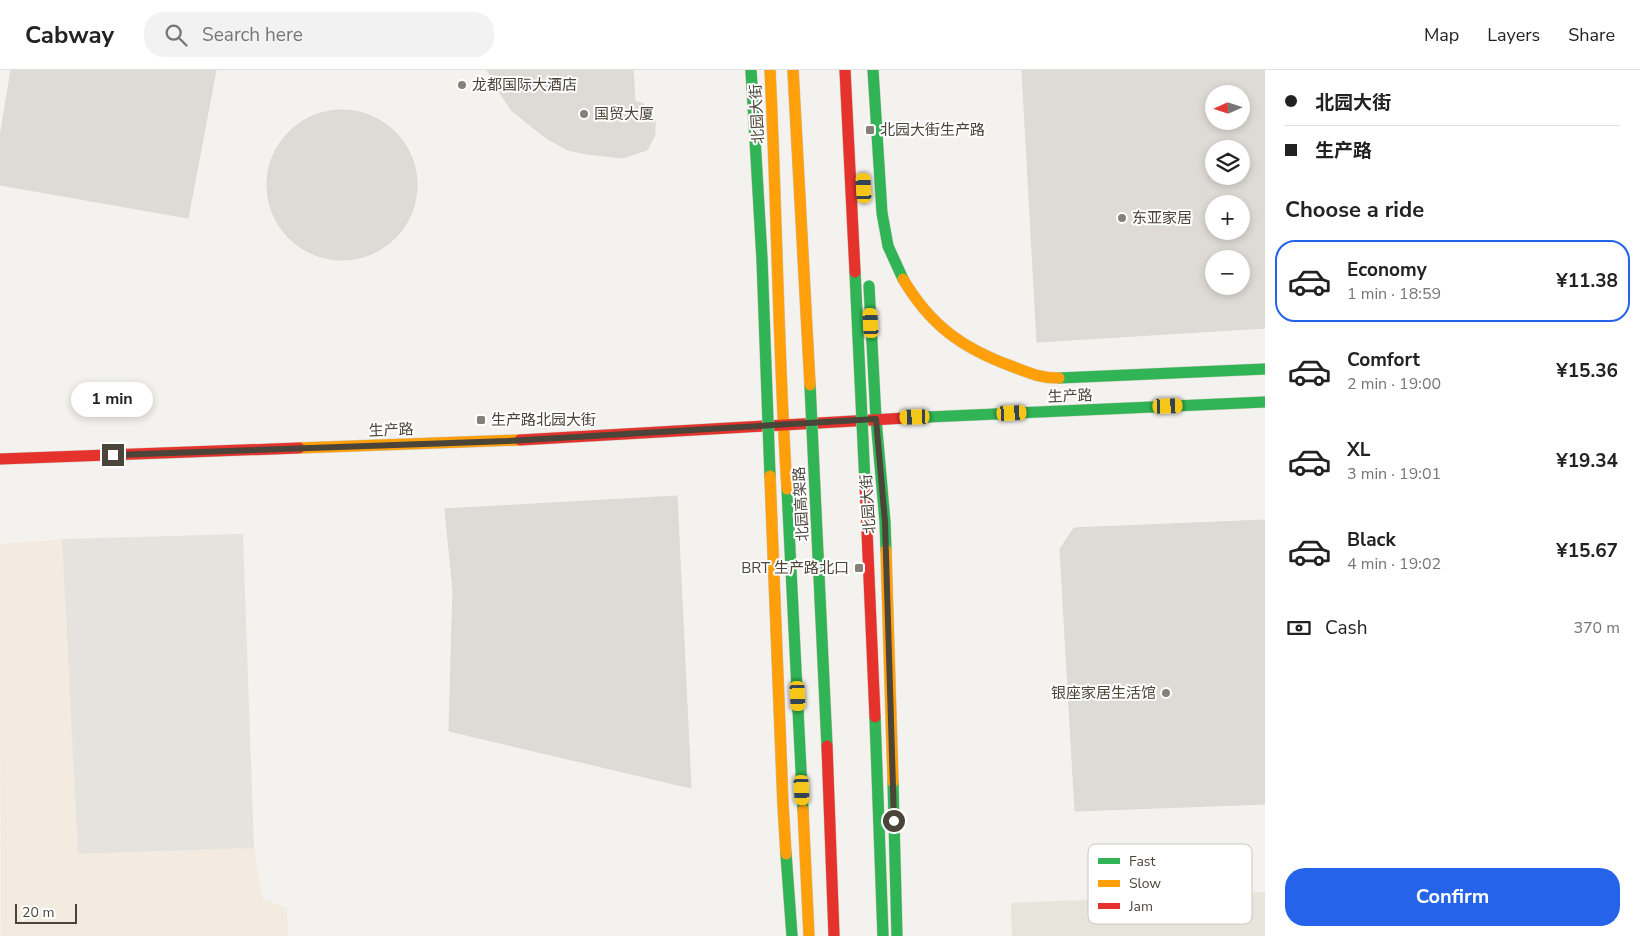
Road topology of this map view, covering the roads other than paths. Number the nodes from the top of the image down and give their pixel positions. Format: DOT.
graph roads {
  1 [pos="751,70"];
  2 [pos="770,70"];
  3 [pos="793,70"];
  4 [pos="845,70"];
  5 [pos="873,70"];
  6 [pos="868,270"];
  7 [pos="1265,369"];
  8 [pos="1265,402"];
  9 [pos="876,419"];
  10 [pos="783,425"];
  11 [pos="0,459"];
  12 [pos="792,936"];
  13 [pos="809,936"];
  14 [pos="834,936"];
  15 [pos="883,936"];
  16 [pos="897,936"];
  1 -- 12 [label="main road, bridge"];
  2 -- 10 [label="main road, 北园大街"];
  3 -- 14 [label="main road, 北园高架路, bridge"];
  4 -- 15 [label="main road, bridge"];
  5 -- 7 [label="main road"];
  6 -- 9 [label="main road, 北园大街"];
  8 -- 9 [label="main road, 生产路"];
  9 -- 10 [label="main road, 生产路"];
  9 -- 16 [label="main road, 北园大街"];
  10 -- 11 [label="main road, 生产路"];
  10 -- 13 [label="main road, 北园大街"];
}
